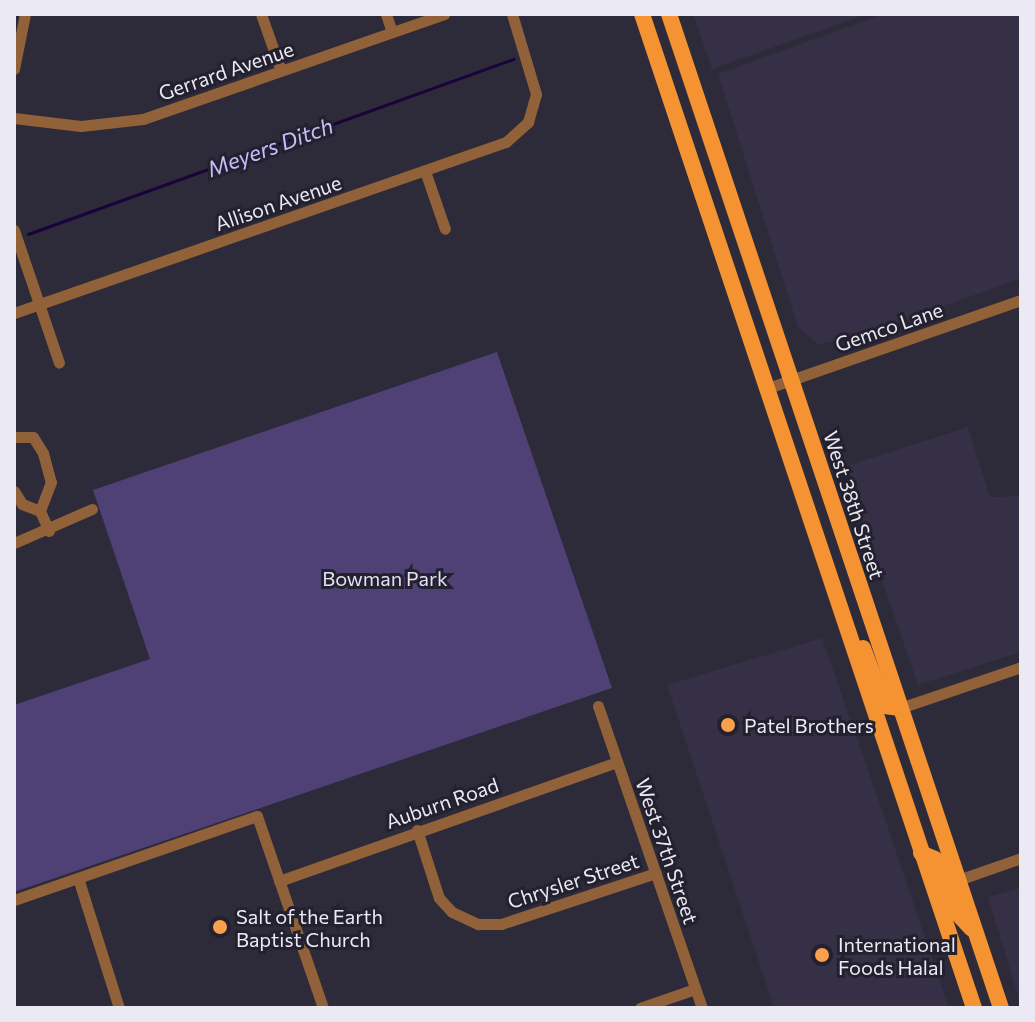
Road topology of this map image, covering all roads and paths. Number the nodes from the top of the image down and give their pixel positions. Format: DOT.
graph roads {
  1 [pos="25,14"];
  2 [pos="261,14"];
  3 [pos="386,14"];
  4 [pos="444,14"];
  5 [pos="512,14"];
  6 [pos="642,14"];
  7 [pos="669,14"];
  8 [pos="392,32"];
  9 [pos="14,69"];
  10 [pos="281,71"];
  11 [pos="14,118"];
  12 [pos="425,171"];
  13 [pos="445,229"];
  14 [pos="14,230"];
  15 [pos="1021,300"];
  16 [pos="39,305"];
  17 [pos="14,313"];
  18 [pos="59,363"];
  19 [pos="792,379"];
  20 [pos="768,388"];
  21 [pos="14,437"];
  22 [pos="14,491"];
  23 [pos="92,509"];
  24 [pos="40,511"];
  25 [pos="49,531"];
  26 [pos="14,543"];
  27 [pos="835,597"];
  28 [pos="1021,667"];
  29 [pos="598,706"];
  30 [pos="900,708"];
  31 [pos="617,762"];
  32 [pos="417,830"];
  33 [pos="921,853"];
  34 [pos="1021,858"];
  35 [pos="656,873"];
  36 [pos="78,878"];
  37 [pos="958,880"];
  38 [pos="279,881"];
  39 [pos="14,900"];
  40 [pos="976,933"];
  41 [pos="695,989"];
  42 [pos="119,1008"];
  43 [pos="323,1008"];
  44 [pos="640,1008"];
  45 [pos="702,1008"];
  46 [pos="974,1008"];
  47 [pos="1001,1008"];
  1 -- 9 [label="street"];
  2 -- 10 [label="street"];
  3 -- 8 [label="street"];
  4 -- 8 [label="street, Gerrard Avenue"];
  5 -- 12 [label="street, Allison Avenue"];
  6 -- 20 [label="main road"];
  7 -- 19 [label="main road, West 38th Street"];
  8 -- 10 [label="street, Gerrard Avenue"];
  10 -- 11 [label="street, Gerrard Avenue"];
  12 -- 13 [label="street"];
  12 -- 16 [label="street, Allison Avenue"];
  14 -- 16 [label="street"];
  15 -- 19 [label="street, Gemco Lane"];
  16 -- 17 [label="street, Allison Avenue"];
  16 -- 18 [label="street"];
  19 -- 20 [label="street, Gemco Lane"];
  19 -- 30 [label="main road, West 38th Street"];
  20 -- 27 [label="main road"];
  21 -- 24 [label="street"];
  22 -- 24 [label="street"];
  23 -- 25 [label="street"];
  24 -- 25 [label="street"];
  25 -- 26 [label="street"];
  27 -- 30 [label="main road"];
  27 -- 33 [label="main road"];
  28 -- 30 [label="street"];
  29 -- 31 [label="street, West 37th Street"];
  30 -- 37 [label="main road, West 38th Street"];
  31 -- 32 [label="street, Auburn Road"];
  31 -- 35 [label="street, West 37th Street"];
  32 -- 35 [label="street, Chrysler Street"];
  32 -- 38 [label="street, Auburn Road"];
  33 -- 40 [label="main road"];
  33 -- 46 [label="main road"];
  34 -- 37 [label="street"];
  35 -- 41 [label="street, West 37th Street"];
  36 -- 38 [label="street"];
  36 -- 39 [label="street"];
  36 -- 42 [label="street"];
  37 -- 40 [label="main road, West 38th Street"];
  38 -- 43 [label="street"];
  40 -- 47 [label="main road, West 38th Street"];
  41 -- 44 [label="street"];
  41 -- 45 [label="street, West 37th Street"];
}
